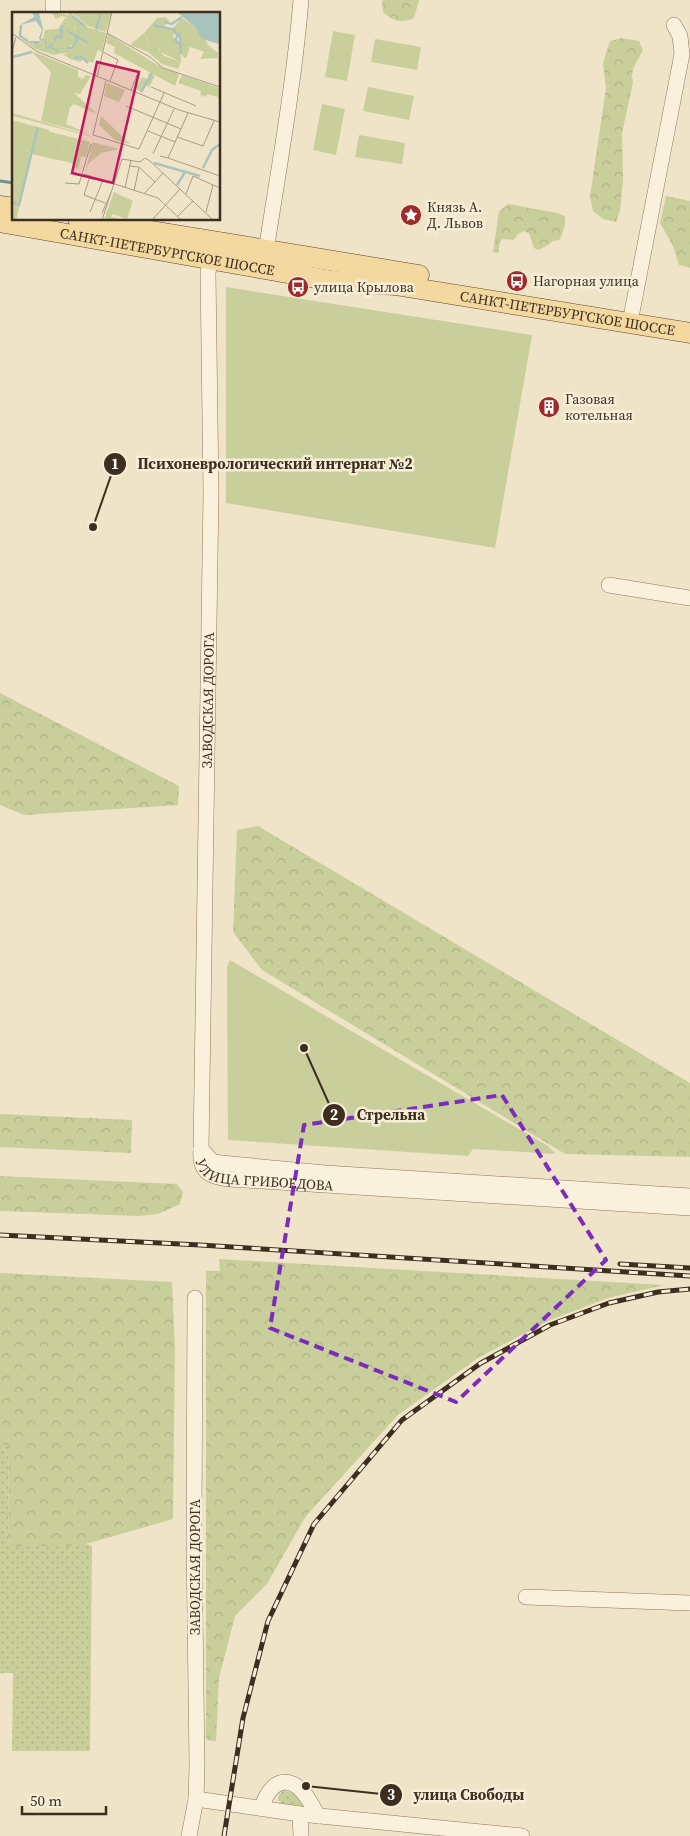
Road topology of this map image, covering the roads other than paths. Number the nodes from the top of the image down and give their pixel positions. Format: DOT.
graph roads {
  1 [pos="301,0"];
  2 [pos="674,25"];
  3 [pos="82,220"];
  4 [pos="0,222"];
  5 [pos="51,225"];
  6 [pos="212,250"];
  7 [pos="266,251"];
  8 [pos="632,312"];
  9 [pos="690,322"];
  10 [pos="690,333"];
  11 [pos="609,585"];
  12 [pos="690,598"];
  13 [pos="202,1154"];
  14 [pos="690,1196"];
  15 [pos="690,1208"];
  16 [pos="195,1298"];
  17 [pos="526,1597"];
  18 [pos="690,1603"];
  19 [pos="196,1799"];
  20 [pos="262,1808"];
  21 [pos="300,1814"];
  22 [pos="318,1816"];
  23 [pos="189,1836"];
  24 [pos="302,1836"];
  25 [pos="512,1836"];
  26 [pos="522,1836"];
  1 -- 7 [label="street"];
  2 -- 8 [label="street"];
  3 -- 6 [label="main road, САНКТ-ПЕТЕРБУРГСКОЕ ШОССЕ"];
  4 -- 5 [label="main road, САНКТ-ПЕТЕРБУРГСКОЕ ШОССЕ"];
  5 -- 6 [label="main road, САНКТ-ПЕТЕРБУРГСКОЕ ШОССЕ"];
  6 -- 7 [label="main road, САНКТ-ПЕТЕРБУРГСКОЕ ШОССЕ"];
  6 -- 10 [label="main road, САНКТ-ПЕТЕРБУРГСКОЕ ШОССЕ"];
  6 -- 13 [label="street, ЗАВОДСКАЯ ДОРОГА"];
  7 -- 8 [label="main road, САНКТ-ПЕТЕРБУРГСКОЕ ШОССЕ"];
  8 -- 9 [label="main road, САНКТ-ПЕТЕРБУРГСКОЕ ШОССЕ"];
  11 -- 12 [label="street"];
  13 -- 14 [label="street, УЛИЦА ГРИБОЕДОВА"];
  13 -- 15 [label="street, УЛИЦА ГРИБОЕДОВА"];
  16 -- 19 [label="street, ЗАВОДСКАЯ ДОРОГА"];
  17 -- 18 [label="street"];
  19 -- 20 [label="street"];
  19 -- 23 [label="street, ЗАВОДСКАЯ ДОРОГА"];
  20 -- 21 [label="street"];
  20 -- 22 [label="street"];
  21 -- 22 [label="street"];
  21 -- 24 [label="street"];
  22 -- 25 [label="street"];
  25 -- 26 [label="street"];
}
